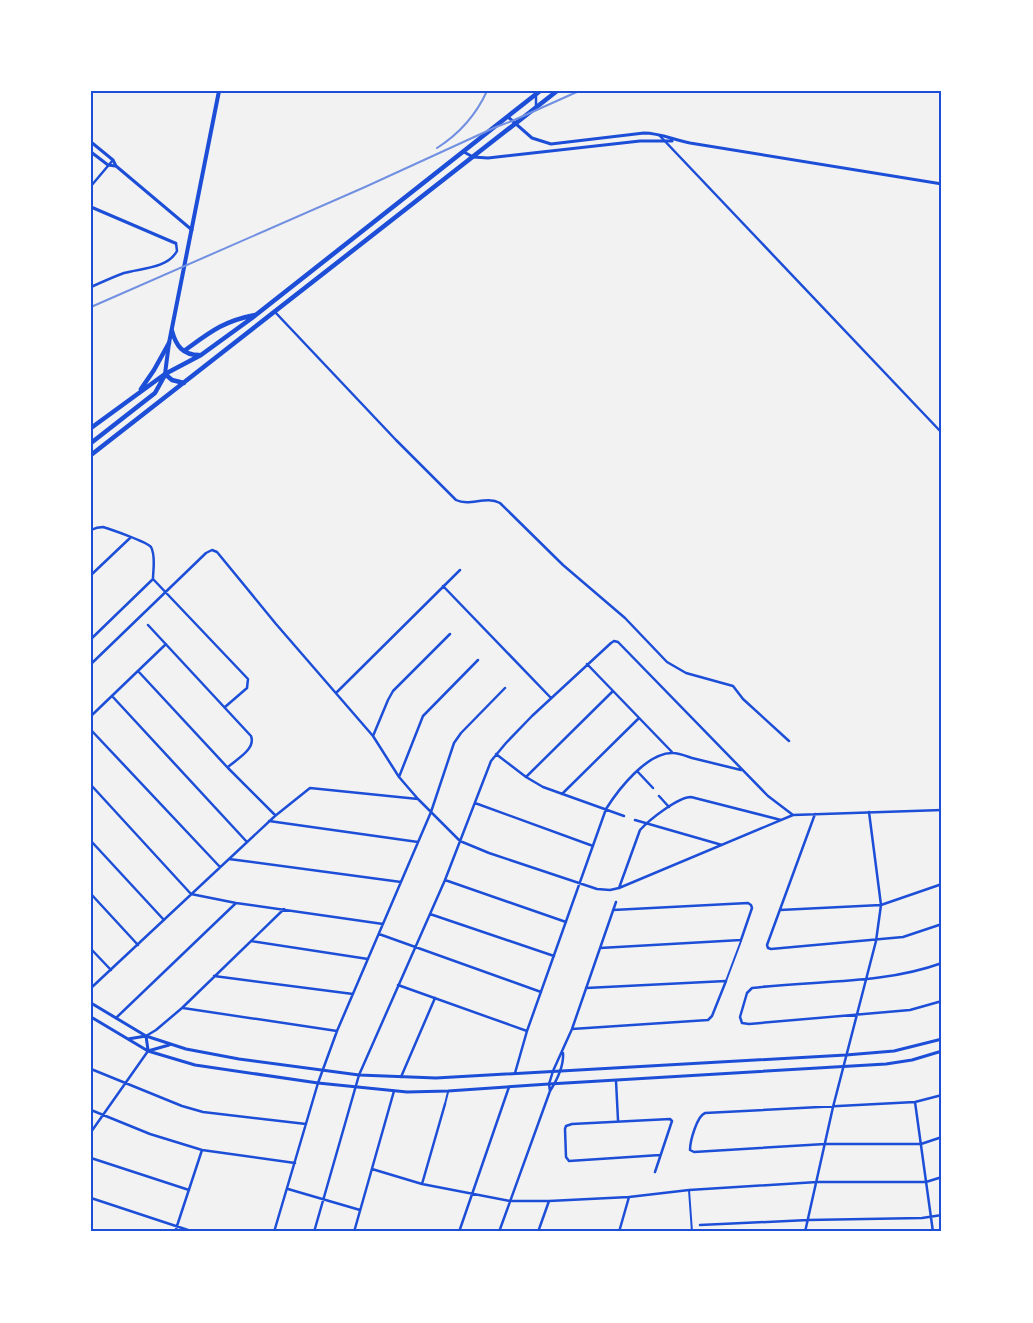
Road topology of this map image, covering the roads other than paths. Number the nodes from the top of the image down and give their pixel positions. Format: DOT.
graph roads {
  1 [pos="219,91"];
  2 [pos="557,91"];
  3 [pos="538,92"];
  4 [pos="536,108"];
  5 [pos="508,117"];
  6 [pos="515,124"];
  7 [pos="660,135"];
  8 [pos="664,141"];
  9 [pos="675,141"];
  10 [pos="91,142"];
  11 [pos="551,144"];
  12 [pos="550,151"];
  13 [pos="91,152"];
  14 [pos="464,152"];
  15 [pos="473,157"];
  16 [pos="112,160"];
  17 [pos="108,165"];
  18 [pos="116,166"];
  19 [pos="942,184"];
  20 [pos="91,186"];
  21 [pos="91,207"];
  22 [pos="192,231"];
  23 [pos="175,243"];
  24 [pos="91,287"];
  25 [pos="275,312"];
  26 [pos="256,315"];
  27 [pos="172,331"];
  28 [pos="170,344"];
  29 [pos="184,351"];
  30 [pos="201,355"];
  31 [pos="166,374"];
  32 [pos="184,383"];
  33 [pos="138,393"];
  34 [pos="91,428"];
  35 [pos="942,433"];
  36 [pos="91,443"];
  37 [pos="91,455"];
  38 [pos="91,530"];
  39 [pos="130,538"];
  40 [pos="460,570"];
  41 [pos="92,572"];
  42 [pos="153,579"];
  43 [pos="443,586"];
  44 [pos="167,592"];
  45 [pos="148,625"];
  46 [pos="450,634"];
  47 [pos="91,639"];
  48 [pos="166,644"];
  49 [pos="478,660"];
  50 [pos="91,664"];
  51 [pos="587,664"];
  52 [pos="138,671"];
  53 [pos="505,688"];
  54 [pos="613,691"];
  55 [pos="337,692"];
  56 [pos="112,696"];
  57 [pos="551,698"];
  58 [pos="225,707"];
  59 [pos="91,716"];
  60 [pos="639,718"];
  61 [pos="91,730"];
  62 [pos="373,736"];
  63 [pos="789,741"];
  64 [pos="672,752"];
  65 [pos="496,754"];
  66 [pos="228,768"];
  67 [pos="742,771"];
  68 [pos="637,772"];
  69 [pos="399,777"];
  70 [pos="526,777"];
  71 [pos="91,785"];
  72 [pos="652,788"];
  73 [pos="562,794"];
  74 [pos="659,796"];
  75 [pos="418,799"];
  76 [pos="475,803"];
  77 [pos="669,807"];
  78 [pos="606,809"];
  79 [pos="942,810"];
  80 [pos="431,812"];
  81 [pos="869,812"];
  82 [pos="815,814"];
  83 [pos="793,815"];
  84 [pos="275,816"];
  85 [pos="624,816"];
  86 [pos="635,820"];
  87 [pos="782,820"];
  88 [pos="269,821"];
  89 [pos="646,823"];
  90 [pos="91,841"];
  91 [pos="460,841"];
  92 [pos="247,842"];
  93 [pos="418,842"];
  94 [pos="723,845"];
  95 [pos="593,846"];
  96 [pos="229,859"];
  97 [pos="220,867"];
  98 [pos="445,880"];
  99 [pos="401,882"];
  100 [pos="580,883"];
  101 [pos="942,884"];
  102 [pos="619,888"];
  103 [pos="91,894"];
  104 [pos="191,894"];
  105 [pos="616,902"];
  106 [pos="236,903"];
  107 [pos="881,905"];
  108 [pos="284,909"];
  109 [pos="613,910"];
  110 [pos="780,910"];
  111 [pos="430,914"];
  112 [pos="164,920"];
  113 [pos="566,922"];
  114 [pos="383,924"];
  115 [pos="942,924"];
  116 [pos="379,934"];
  117 [pos="742,940"];
  118 [pos="876,940"];
  119 [pos="250,941"];
  120 [pos="138,945"];
  121 [pos="414,948"];
  122 [pos="600,948"];
  123 [pos="91,949"];
  124 [pos="554,956"];
  125 [pos="368,959"];
  126 [pos="942,963"];
  127 [pos="111,970"];
  128 [pos="214,976"];
  129 [pos="866,979"];
  130 [pos="726,981"];
  131 [pos="398,985"];
  132 [pos="91,988"];
  133 [pos="586,988"];
  134 [pos="542,992"];
  135 [pos="353,994"];
  136 [pos="435,998"];
  137 [pos="942,1001"];
  138 [pos="91,1003"];
  139 [pos="182,1008"];
  140 [pos="857,1015"];
  141 [pos="91,1017"];
  142 [pos="116,1018"];
  143 [pos="572,1028"];
  144 [pos="337,1031"];
  145 [pos="527,1031"];
  146 [pos="146,1036"];
  147 [pos="128,1039"];
  148 [pos="942,1039"];
  149 [pos="170,1044"];
  150 [pos="148,1051"];
  151 [pos="942,1051"];
  152 [pos="563,1052"];
  153 [pos="846,1055"];
  154 [pos="844,1066"];
  155 [pos="91,1070"];
  156 [pos="323,1070"];
  157 [pos="553,1072"];
  158 [pos="560,1072"];
  159 [pos="515,1073"];
  160 [pos="359,1075"];
  161 [pos="401,1077"];
  162 [pos="616,1081"];
  163 [pos="318,1083"];
  164 [pos="555,1083"];
  165 [pos="124,1084"];
  166 [pos="549,1084"];
  167 [pos="356,1087"];
  168 [pos="509,1087"];
  169 [pos="394,1091"];
  170 [pos="550,1091"];
  171 [pos="448,1092"];
  172 [pos="942,1095"];
  173 [pos="915,1102"];
  174 [pos="445,1104"];
  175 [pos="834,1107"];
  176 [pos="91,1110"];
  177 [pos="103,1115"];
  178 [pos="618,1120"];
  179 [pos="306,1124"];
  180 [pos="91,1132"];
  181 [pos="942,1136"];
  182 [pos="825,1144"];
  183 [pos="921,1144"];
  184 [pos="202,1150"];
  185 [pos="660,1156"];
  186 [pos="91,1158"];
  187 [pos="295,1162"];
  188 [pos="372,1168"];
  189 [pos="655,1172"];
  190 [pos="942,1177"];
  191 [pos="817,1182"];
  192 [pos="926,1182"];
  193 [pos="422,1184"];
  194 [pos="288,1189"];
  195 [pos="189,1190"];
  196 [pos="689,1190"];
  197 [pos="472,1194"];
  198 [pos="629,1196"];
  199 [pos="91,1198"];
  200 [pos="323,1200"];
  201 [pos="510,1201"];
  202 [pos="549,1201"];
  203 [pos="360,1210"];
  204 [pos="942,1215"];
  205 [pos="932,1217"];
  206 [pos="808,1220"];
  207 [pos="700,1225"];
  208 [pos="177,1226"];
  209 [pos="176,1232"];
  210 [pos="194,1232"];
  211 [pos="274,1232"];
  212 [pos="314,1232"];
  213 [pos="354,1232"];
  214 [pos="459,1232"];
  215 [pos="499,1232"];
  216 [pos="538,1232"];
  217 [pos="619,1232"];
  218 [pos="692,1232"];
  219 [pos="805,1232"];
  220 [pos="933,1232"];
  1 -- 22 [label="main road"];
  2 -- 4 [label="main road"];
  3 -- 4 [label="street"];
  3 -- 5 [label="main road"];
  4 -- 6 [label="main road"];
  5 -- 6 [label="street"];
  5 -- 14 [label="main road"];
  6 -- 11 [label="street"];
  6 -- 15 [label="main road"];
  7 -- 8 [label="street"];
  7 -- 9 [label="street"];
  7 -- 11 [label="street"];
  8 -- 9 [label="street"];
  8 -- 12 [label="street"];
  8 -- 35 [label="street"];
  9 -- 19 [label="street"];
  10 -- 16 [label="street"];
  11 -- 12 [label="street"];
  12 -- 15 [label="street"];
  13 -- 17 [label="street"];
  14 -- 15 [label="street"];
  14 -- 26 [label="main road"];
  15 -- 25 [label="main road"];
  16 -- 17 [label="street"];
  16 -- 18 [label="street"];
  17 -- 18 [label="street"];
  17 -- 20 [label="street"];
  18 -- 22 [label="street"];
  21 -- 23 [label="street"];
  22 -- 27 [label="main road"];
  23 -- 24 [label="street"];
  25 -- 32 [label="main road"];
  25 -- 63 [label="street"];
  26 -- 29 [label="main road"];
  26 -- 30 [label="main road"];
  27 -- 28 [label="main road"];
  27 -- 29 [label="main road"];
  28 -- 31 [label="main road"];
  28 -- 33 [label="main road"];
  29 -- 30 [label="main road"];
  30 -- 31 [label="main road"];
  31 -- 32 [label="main road"];
  31 -- 33 [label="main road"];
  31 -- 36 [label="main road"];
  32 -- 37 [label="main road"];
  33 -- 34 [label="main road"];
  38 -- 39 [label="street"];
  39 -- 41 [label="street"];
  39 -- 42 [label="street"];
  40 -- 43 [label="street"];
  42 -- 44 [label="street"];
  42 -- 47 [label="street"];
  43 -- 55 [label="street"];
  43 -- 57 [label="street"];
  44 -- 50 [label="street"];
  44 -- 55 [label="street"];
  44 -- 58 [label="street"];
  45 -- 48 [label="street"];
  46 -- 62 [label="street"];
  48 -- 52 [label="street"];
  48 -- 58 [label="street"];
  49 -- 69 [label="street"];
  51 -- 54 [label="street"];
  51 -- 57 [label="street"];
  51 -- 67 [label="street"];
  52 -- 56 [label="street"];
  52 -- 66 [label="street"];
  53 -- 80 [label="street"];
  54 -- 60 [label="street"];
  54 -- 70 [label="street"];
  55 -- 62 [label="street"];
  56 -- 59 [label="street"];
  56 -- 92 [label="street"];
  57 -- 65 [label="street"];
  58 -- 66 [label="street"];
  60 -- 64 [label="street"];
  60 -- 73 [label="street"];
  61 -- 97 [label="street"];
  62 -- 69 [label="street"];
  64 -- 67 [label="street"];
  64 -- 68 [label="street"];
  65 -- 70 [label="street"];
  65 -- 76 [label="street"];
  66 -- 84 [label="street"];
  67 -- 83 [label="street"];
  68 -- 72 [label="street"];
  68 -- 78 [label="street"];
  69 -- 75 [label="street"];
  70 -- 73 [label="street"];
  71 -- 104 [label="street"];
  73 -- 78 [label="street"];
  74 -- 77 [label="street"];
  75 -- 80 [label="street"];
  75 -- 84 [label="street"];
  76 -- 91 [label="street"];
  76 -- 95 [label="street"];
  77 -- 87 [label="street"];
  77 -- 89 [label="street"];
  78 -- 85 [label="street"];
  78 -- 95 [label="street"];
  79 -- 81 [label="street"];
  80 -- 91 [label="street"];
  80 -- 93 [label="street"];
  81 -- 82 [label="street"];
  81 -- 107 [label="street"];
  82 -- 83 [label="street"];
  82 -- 110 [label="street"];
  83 -- 87 [label="street"];
  84 -- 88 [label="street"];
  86 -- 89 [label="street"];
  87 -- 94 [label="street"];
  88 -- 92 [label="street"];
  88 -- 93 [label="street"];
  89 -- 94 [label="street"];
  89 -- 102 [label="street"];
  90 -- 112 [label="street"];
  91 -- 98 [label="street"];
  91 -- 100 [label="street"];
  92 -- 96 [label="street"];
  93 -- 99 [label="street"];
  94 -- 102 [label="street"];
  95 -- 100 [label="street"];
  96 -- 97 [label="street"];
  96 -- 99 [label="street"];
  97 -- 104 [label="street"];
  98 -- 111 [label="street"];
  98 -- 113 [label="street"];
  99 -- 114 [label="street"];
  100 -- 102 [label="street"];
  100 -- 113 [label="street"];
  101 -- 107 [label="street"];
  103 -- 120 [label="street"];
  104 -- 106 [label="street"];
  104 -- 112 [label="street"];
  105 -- 109 [label="street"];
  106 -- 108 [label="street"];
  106 -- 142 [label="street"];
  107 -- 110 [label="street"];
  107 -- 118 [label="street"];
  108 -- 114 [label="street"];
  108 -- 119 [label="street"];
  109 -- 117 [label="street"];
  109 -- 122 [label="street"];
  110 -- 118 [label="street"];
  111 -- 121 [label="street"];
  111 -- 124 [label="street"];
  112 -- 120 [label="street"];
  113 -- 124 [label="street"];
  114 -- 116 [label="street"];
  115 -- 118 [label="street"];
  116 -- 121 [label="street"];
  116 -- 125 [label="street"];
  117 -- 122 [label="street"];
  117 -- 130 [label="street"];
  118 -- 129 [label="street"];
  119 -- 125 [label="street"];
  119 -- 128 [label="street"];
  120 -- 127 [label="street"];
  121 -- 131 [label="street"];
  121 -- 134 [label="street"];
  122 -- 133 [label="street"];
  123 -- 127 [label="street"];
  124 -- 134 [label="street"];
  125 -- 135 [label="street"];
  126 -- 129 [label="street"];
  127 -- 132 [label="street"];
  128 -- 135 [label="street"];
  128 -- 139 [label="street"];
  129 -- 140 [label="street"];
  129 -- 140 [label="street"];
  130 -- 133 [label="street"];
  130 -- 143 [label="street"];
  131 -- 136 [label="street"];
  131 -- 160 [label="street"];
  133 -- 143 [label="street"];
  134 -- 145 [label="street"];
  135 -- 144 [label="street"];
  136 -- 145 [label="street"];
  136 -- 161 [label="street"];
  137 -- 140 [label="street"];
  138 -- 142 [label="street"];
  139 -- 144 [label="street"];
  139 -- 146 [label="street"];
  140 -- 153 [label="street"];
  141 -- 147 [label="street"];
  142 -- 146 [label="street"];
  143 -- 152 [label="street"];
  144 -- 156 [label="street"];
  145 -- 159 [label="street"];
  146 -- 147 [label="street"];
  146 -- 149 [label="street"];
  146 -- 150 [label="street"];
  147 -- 150 [label="street"];
  148 -- 153 [label="street"];
  149 -- 150 [label="street"];
  149 -- 156 [label="street"];
  150 -- 163 [label="street"];
  150 -- 165 [label="street"];
  151 -- 154 [label="street"];
  152 -- 157 [label="street"];
  152 -- 158 [label="street"];
  153 -- 154 [label="street"];
  153 -- 158 [label="street"];
  154 -- 162 [label="street"];
  154 -- 175 [label="street"];
  155 -- 165 [label="street"];
  156 -- 160 [label="street"];
  156 -- 163 [label="street"];
  157 -- 158 [label="street"];
  157 -- 159 [label="street"];
  157 -- 166 [label="street"];
  158 -- 164 [label="street"];
  159 -- 161 [label="street"];
  160 -- 161 [label="street"];
  160 -- 167 [label="street"];
  162 -- 164 [label="street"];
  162 -- 178 [label="street"];
  163 -- 167 [label="street"];
  163 -- 179 [label="street"];
  164 -- 166 [label="street"];
  164 -- 170 [label="street"];
  165 -- 177 [label="street"];
  165 -- 179 [label="street"];
  166 -- 168 [label="street"];
  166 -- 170 [label="street"];
  167 -- 169 [label="street"];
  167 -- 200 [label="street"];
  168 -- 171 [label="street"];
  168 -- 197 [label="street"];
  169 -- 171 [label="street"];
  169 -- 188 [label="street"];
  170 -- 201 [label="street"];
  171 -- 174 [label="street"];
  172 -- 173 [label="street"];
  173 -- 175 [label="street"];
  173 -- 183 [label="street"];
  174 -- 193 [label="street"];
  175 -- 182 [label="street"];
  175 -- 182 [label="street"];
  176 -- 177 [label="street"];
  177 -- 180 [label="street"];
  177 -- 184 [label="street"];
  178 -- 185 [label="street"];
  178 -- 185 [label="street"];
  179 -- 187 [label="street"];
  181 -- 183 [label="street"];
  182 -- 183 [label="street"];
  182 -- 191 [label="street"];
  183 -- 192 [label="street"];
  184 -- 187 [label="street"];
  184 -- 195 [label="street"];
  185 -- 189 [label="street"];
  186 -- 195 [label="street"];
  187 -- 194 [label="street"];
  188 -- 193 [label="street"];
  188 -- 203 [label="street"];
  190 -- 192 [label="street"];
  191 -- 192 [label="street"];
  191 -- 196 [label="street"];
  191 -- 206 [label="street"];
  192 -- 205 [label="street"];
  193 -- 197 [label="street"];
  194 -- 200 [label="street"];
  194 -- 211 [label="street"];
  195 -- 208 [label="street"];
  196 -- 198 [label="street"];
  196 -- 218 [label="street"];
  197 -- 201 [label="street"];
  197 -- 214 [label="street"];
  198 -- 202 [label="street"];
  198 -- 217 [label="street"];
  199 -- 208 [label="street"];
  200 -- 203 [label="street"];
  200 -- 212 [label="street"];
  201 -- 202 [label="street"];
  201 -- 215 [label="street"];
  202 -- 216 [label="street"];
  203 -- 213 [label="street"];
  204 -- 205 [label="street"];
  205 -- 206 [label="street"];
  205 -- 220 [label="street"];
  206 -- 207 [label="street"];
  206 -- 219 [label="street"];
  208 -- 209 [label="street"];
  208 -- 210 [label="street"];
}
